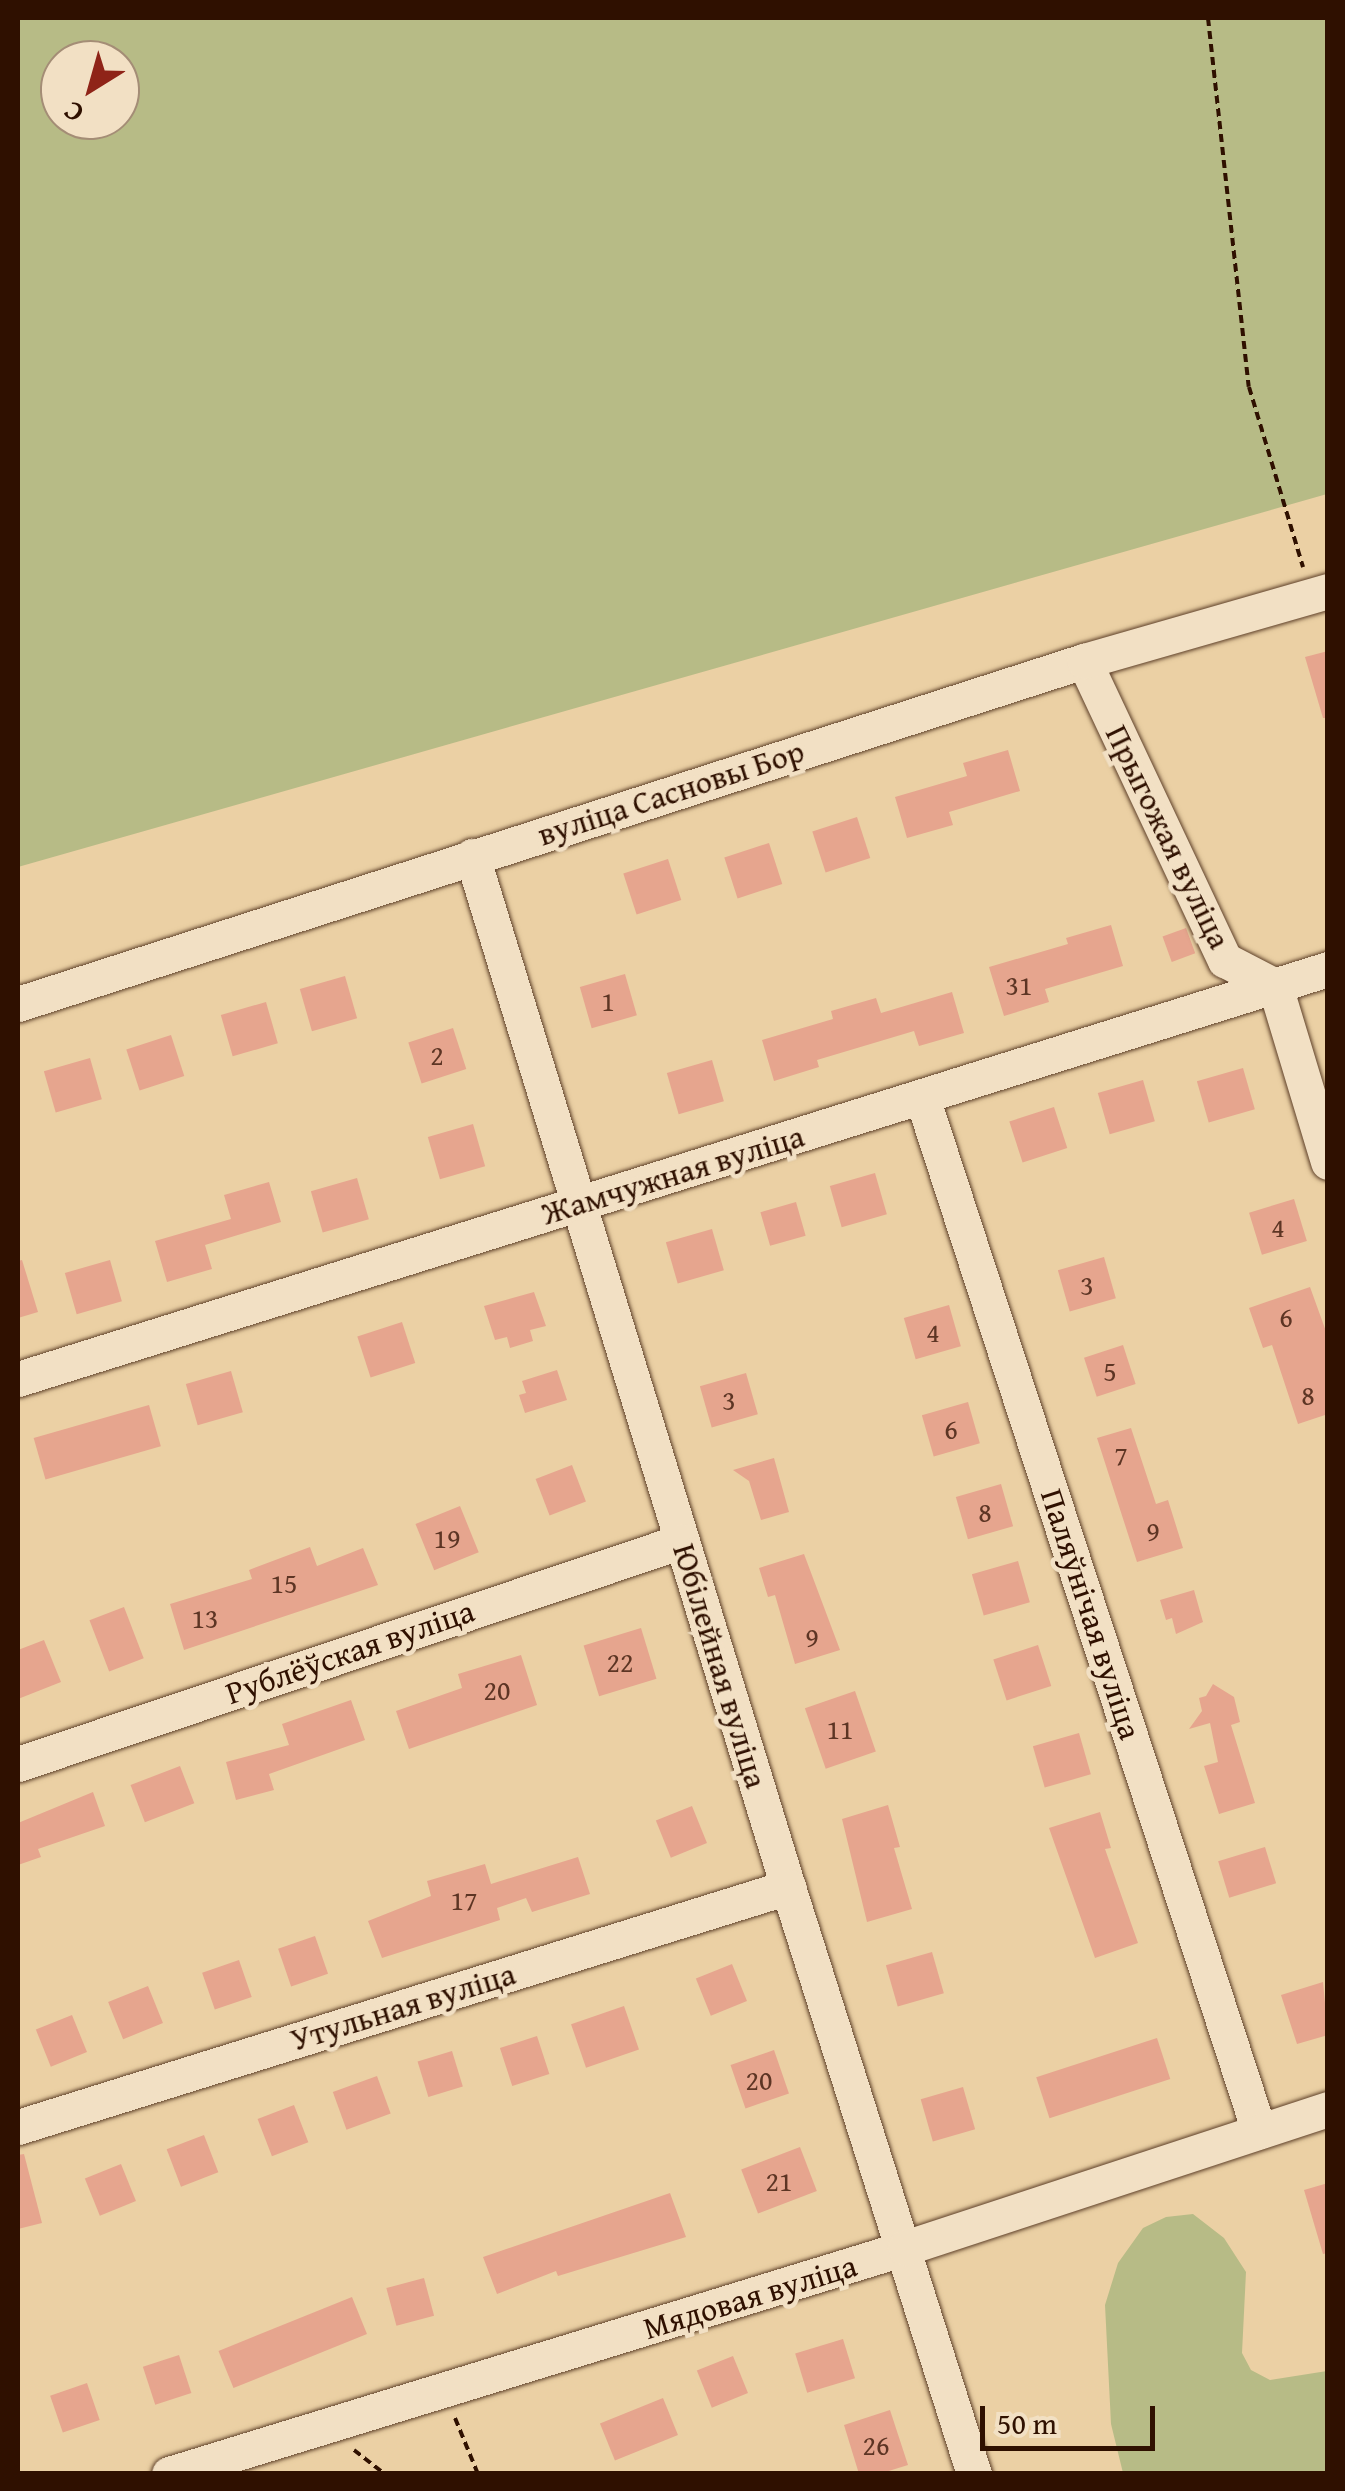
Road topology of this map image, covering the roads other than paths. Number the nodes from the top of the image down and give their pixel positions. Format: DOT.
graph roads {
  1 [pos="1320,593"];
  2 [pos="1084,661"];
  3 [pos="472,856"];
  4 [pos="1328,969"];
  5 [pos="1275,986"];
  6 [pos="18,1004"];
  7 [pos="922,1097"];
  8 [pos="1328,1162"];
  9 [pos="579,1205"];
  10 [pos="18,1379"];
  11 [pos="682,1541"];
  12 [pos="18,1764"];
  13 [pos="788,1887"];
  14 [pos="1328,2108"];
  15 [pos="18,2127"];
  16 [pos="1260,2131"];
  17 [pos="906,2248"];
  18 [pos="168,2474"];
  19 [pos="974,2474"];
  1 -- 2 [label="street, вуліца Сасновы Бор"];
  2 -- 3 [label="street, вуліца Сасновы Бор"];
  2 -- 5 [label="street, Прыгожая вуліца"];
  3 -- 6 [label="street, вуліца Сасновы Бор"];
  3 -- 9 [label="street, Юбілейная вуліца"];
  4 -- 5 [label="street, Жамчужная вуліца"];
  5 -- 7 [label="street, Жамчужная вуліца"];
  5 -- 8 [label="street"];
  7 -- 9 [label="street, Жамчужная вуліца"];
  7 -- 16 [label="street, Паляўнічая вуліца"];
  9 -- 10 [label="street, Жамчужная вуліца"];
  9 -- 11 [label="street, Юбілейная вуліца"];
  11 -- 12 [label="street, Рублёўская вуліца"];
  11 -- 13 [label="street, Юбілейная вуліца"];
  13 -- 15 [label="street, Утульная вуліца"];
  13 -- 17 [label="street, Юбілейная вуліца"];
  14 -- 16 [label="street, Мядовая вуліца"];
  16 -- 17 [label="street, Мядовая вуліца"];
  17 -- 18 [label="street, Мядовая вуліца"];
  17 -- 19 [label="street, Юбілейная вуліца"];
}
